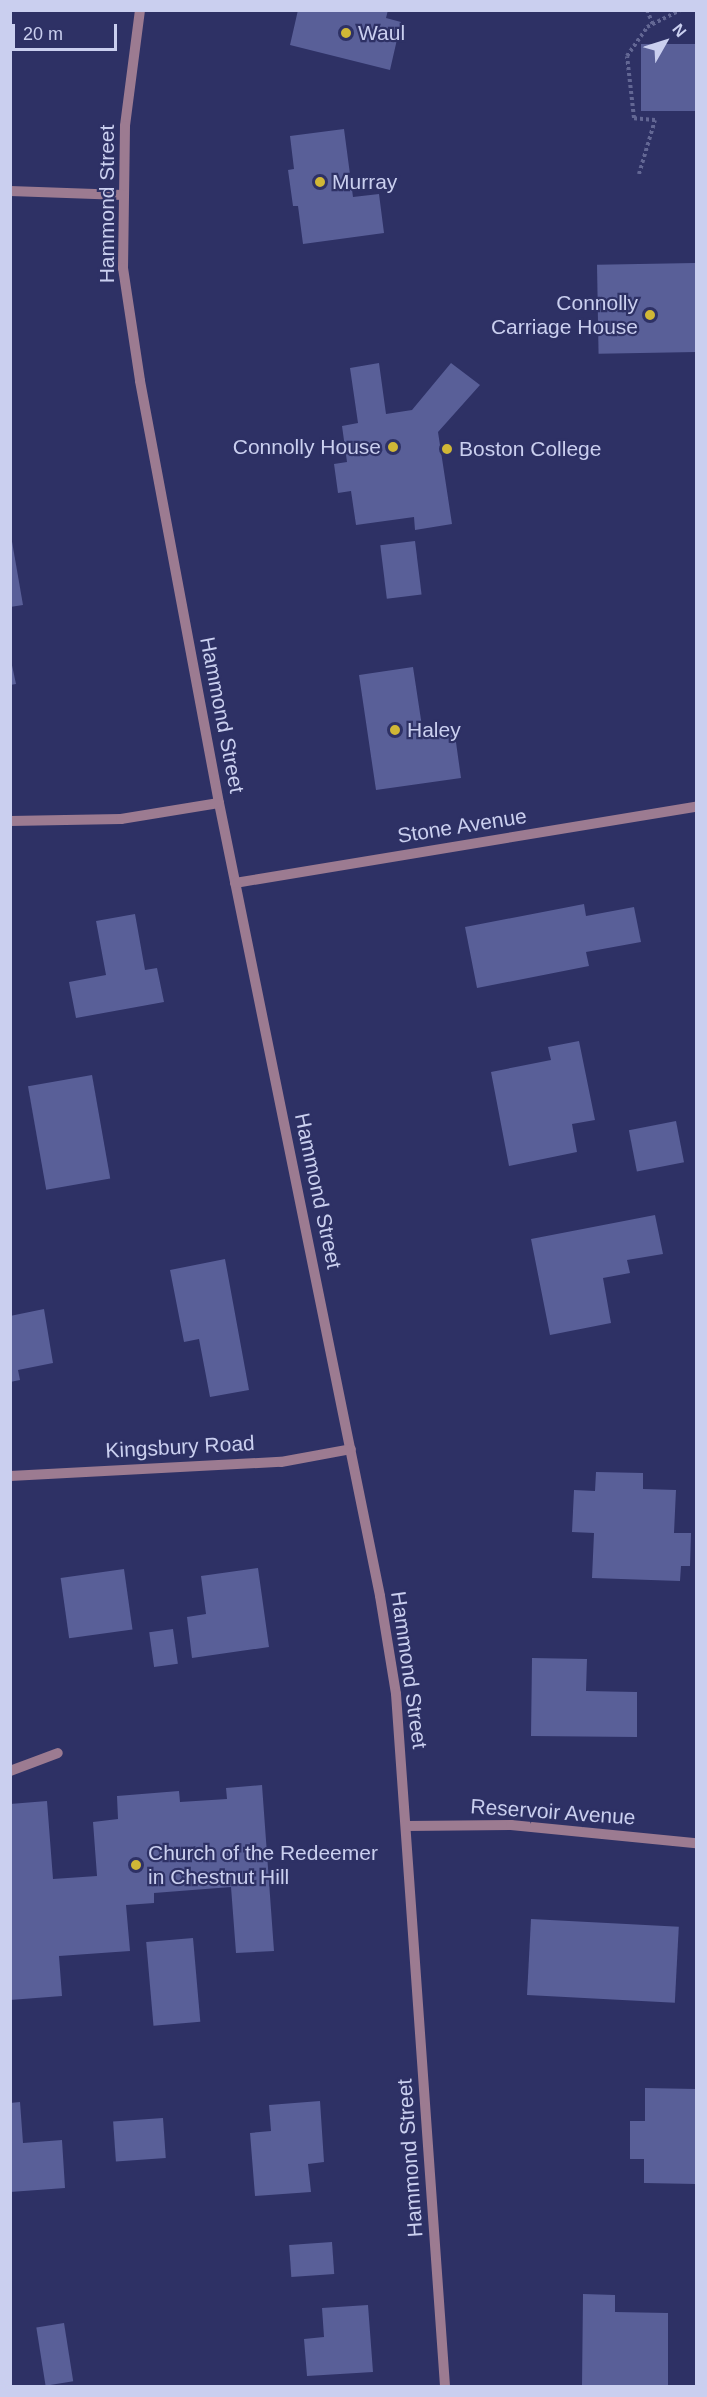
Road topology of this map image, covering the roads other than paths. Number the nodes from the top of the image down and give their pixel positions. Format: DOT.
graph roads {
  1 [pos="140,10"];
  2 [pos="10,192"];
  3 [pos="123,195"];
  4 [pos="219,803"];
  5 [pos="696,807"];
  6 [pos="10,821"];
  7 [pos="235,883"];
  8 [pos="351,1449"];
  9 [pos="10,1476"];
  10 [pos="58,1753"];
  11 [pos="10,1771"];
  12 [pos="406,1826"];
  13 [pos="696,1843"];
  14 [pos="445,2386"];
  1 -- 3 [label="street, Hammond Street"];
  2 -- 3 [label="street"];
  3 -- 4 [label="street, Hammond Street"];
  4 -- 6 [label="street"];
  4 -- 7 [label="street, Hammond Street"];
  5 -- 7 [label="street, Stone Avenue"];
  7 -- 8 [label="street, Hammond Street"];
  8 -- 9 [label="street, Kingsbury Road"];
  8 -- 12 [label="street, Hammond Street"];
  10 -- 11 [label="street"];
  12 -- 13 [label="street, Reservoir Avenue"];
  12 -- 14 [label="street, Hammond Street"];
}
